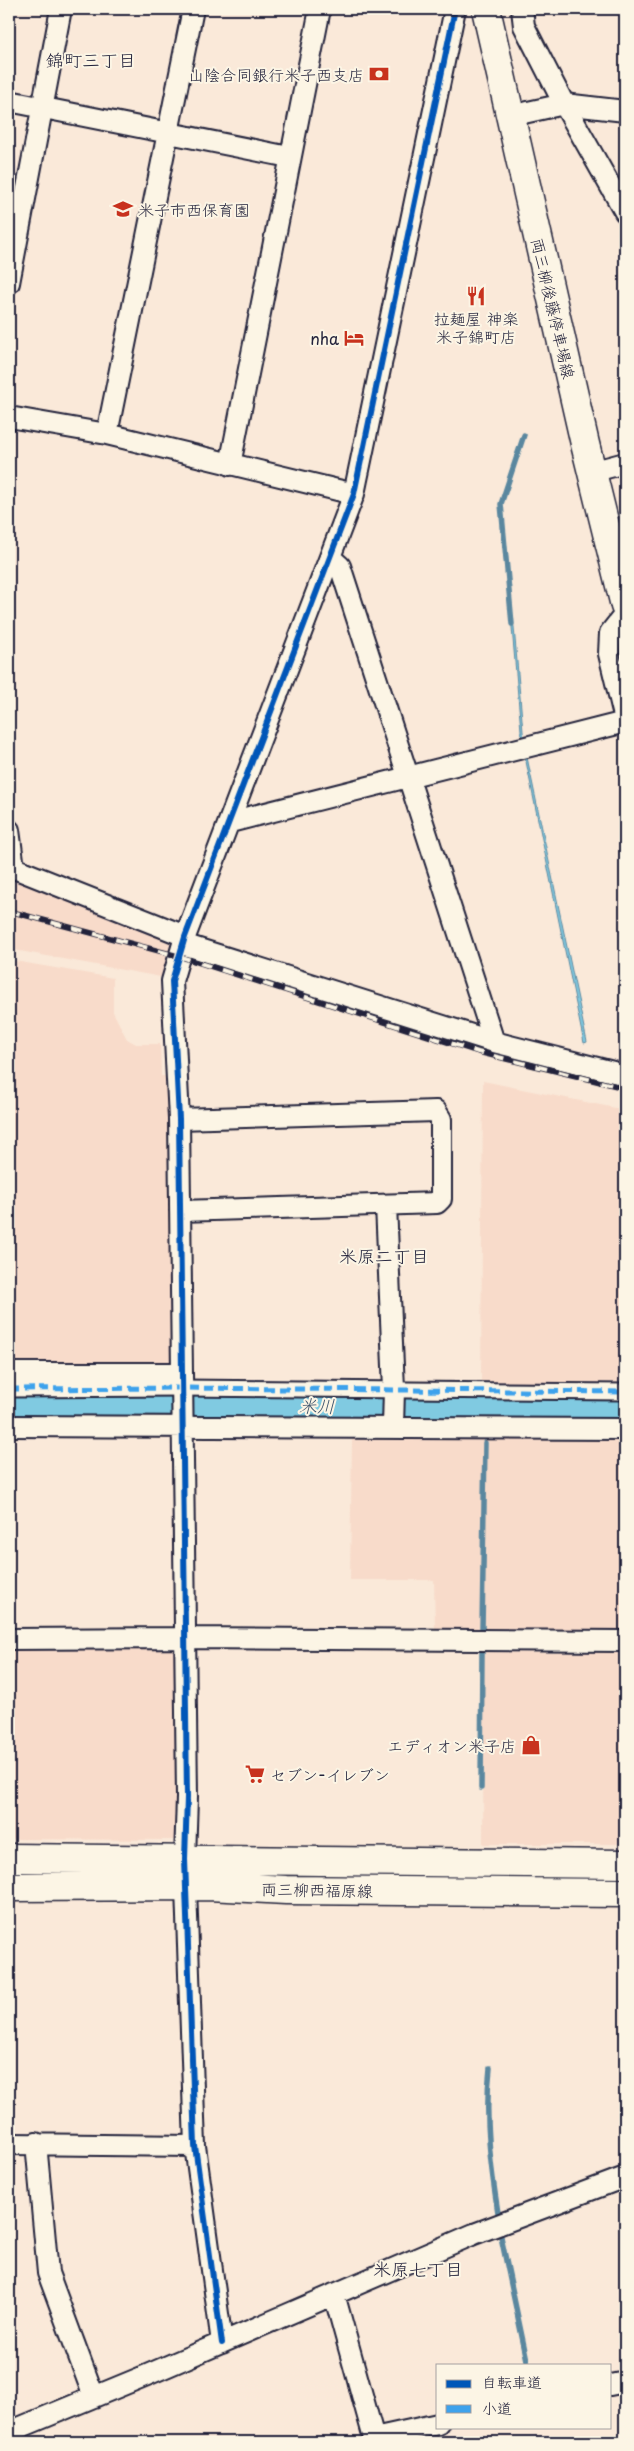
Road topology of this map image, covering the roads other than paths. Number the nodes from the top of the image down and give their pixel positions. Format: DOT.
graph roads {
  1 [pos="61,9"];
  2 [pos="192,9"];
  3 [pos="320,9"];
  4 [pos="455,9"];
  5 [pos="486,9"];
  6 [pos="522,9"];
  7 [pos="9,101"];
  8 [pos="564,104"];
  9 [pos="42,108"];
  10 [pos="625,111"];
  11 [pos="510,116"];
  12 [pos="168,133"];
  13 [pos="289,157"];
  14 [pos="625,212"];
  15 [pos="9,283"];
  16 [pos="9,417"];
  17 [pos="107,434"];
  18 [pos="625,463"];
  19 [pos="230,464"];
  20 [pos="591,472"];
  21 [pos="354,494"];
  22 [pos="331,558"];
  23 [pos="625,606"];
  24 [pos="625,614"];
  25 [pos="625,721"];
  26 [pos="409,777"];
  27 [pos="230,822"];
  28 [pos="9,830"];
  29 [pos="11,867"];
  30 [pos="184,940"];
  31 [pos="494,1042"];
  32 [pos="625,1075"];
  33 [pos="179,1120"];
  34 [pos="386,1205"];
  35 [pos="180,1211"];
  36 [pos="9,1373"];
  37 [pos="182,1384"];
  38 [pos="9,1389"];
  39 [pos="394,1391"];
  40 [pos="625,1392"];
  41 [pos="183,1421"];
  42 [pos="393,1423"];
  43 [pos="9,1426"];
  44 [pos="625,1429"];
  45 [pos="185,1638"];
  46 [pos="9,1639"];
  47 [pos="625,1641"];
  48 [pos="9,1858"];
  49 [pos="185,1859"];
  50 [pos="625,1864"];
  51 [pos="9,1887"];
  52 [pos="186,1887"];
  53 [pos="625,1893"];
  54 [pos="36,2143"];
  55 [pos="9,2144"];
  56 [pos="194,2146"];
  57 [pos="625,2177"];
  58 [pos="334,2294"];
  59 [pos="222,2343"];
  60 [pos="625,2382"];
  61 [pos="612,2385"];
  62 [pos="94,2397"];
  63 [pos="436,2424"];
  64 [pos="9,2432"];
  65 [pos="374,2440"];
  1 -- 9 [label="street"];
  2 -- 12 [label="street"];
  3 -- 13 [label="street"];
  4 -- 21 [label="street"];
  5 -- 11 [label="main road, 両三柳後藤停車場線"];
  6 -- 8 [label="street"];
  7 -- 9 [label="street"];
  8 -- 10 [label="street"];
  8 -- 11 [label="street"];
  8 -- 14 [label="street"];
  9 -- 12 [label="street"];
  9 -- 15 [label="street"];
  11 -- 20 [label="main road, 両三柳後藤停車場線"];
  12 -- 13 [label="street"];
  12 -- 17 [label="street"];
  13 -- 19 [label="street"];
  16 -- 17 [label="street"];
  17 -- 19 [label="street"];
  18 -- 20 [label="street"];
  19 -- 21 [label="street"];
  20 -- 23 [label="main road, 両三柳後藤停車場線"];
  21 -- 22 [label="street"];
  22 -- 26 [label="street"];
  22 -- 27 [label="street"];
  24 -- 25 [label="street"];
  25 -- 26 [label="street"];
  26 -- 27 [label="street"];
  26 -- 31 [label="street"];
  27 -- 30 [label="street"];
  28 -- 29 [label="street"];
  29 -- 30 [label="street"];
  30 -- 31 [label="street"];
  30 -- 33 [label="street"];
  31 -- 32 [label="street"];
  33 -- 34 [label="street"];
  33 -- 35 [label="street"];
  34 -- 35 [label="street"];
  34 -- 39 [label="street"];
  35 -- 37 [label="street"];
  36 -- 37 [label="street"];
  37 -- 38 [label="street"];
  37 -- 39 [label="street"];
  37 -- 41 [label="street"];
  39 -- 40 [label="street"];
  39 -- 42 [label="street"];
  41 -- 42 [label="street"];
  41 -- 43 [label="street"];
  41 -- 45 [label="street"];
  42 -- 44 [label="street"];
  45 -- 46 [label="street"];
  45 -- 47 [label="street"];
  45 -- 49 [label="street"];
  48 -- 49 [label="main road, 両三柳西福原線"];
  49 -- 50 [label="main road, 両三柳西福原線"];
  49 -- 52 [label="street"];
  51 -- 52 [label="main road, 両三柳西福原線"];
  52 -- 53 [label="main road, 両三柳西福原線"];
  52 -- 56 [label="street"];
  54 -- 55 [label="street"];
  54 -- 56 [label="street"];
  54 -- 62 [label="street"];
  56 -- 59 [label="street"];
  57 -- 58 [label="street"];
  58 -- 59 [label="street"];
  58 -- 65 [label="street"];
  59 -- 62 [label="street"];
  60 -- 61 [label="street"];
  62 -- 64 [label="street"];
  63 -- 65 [label="street"];
}
